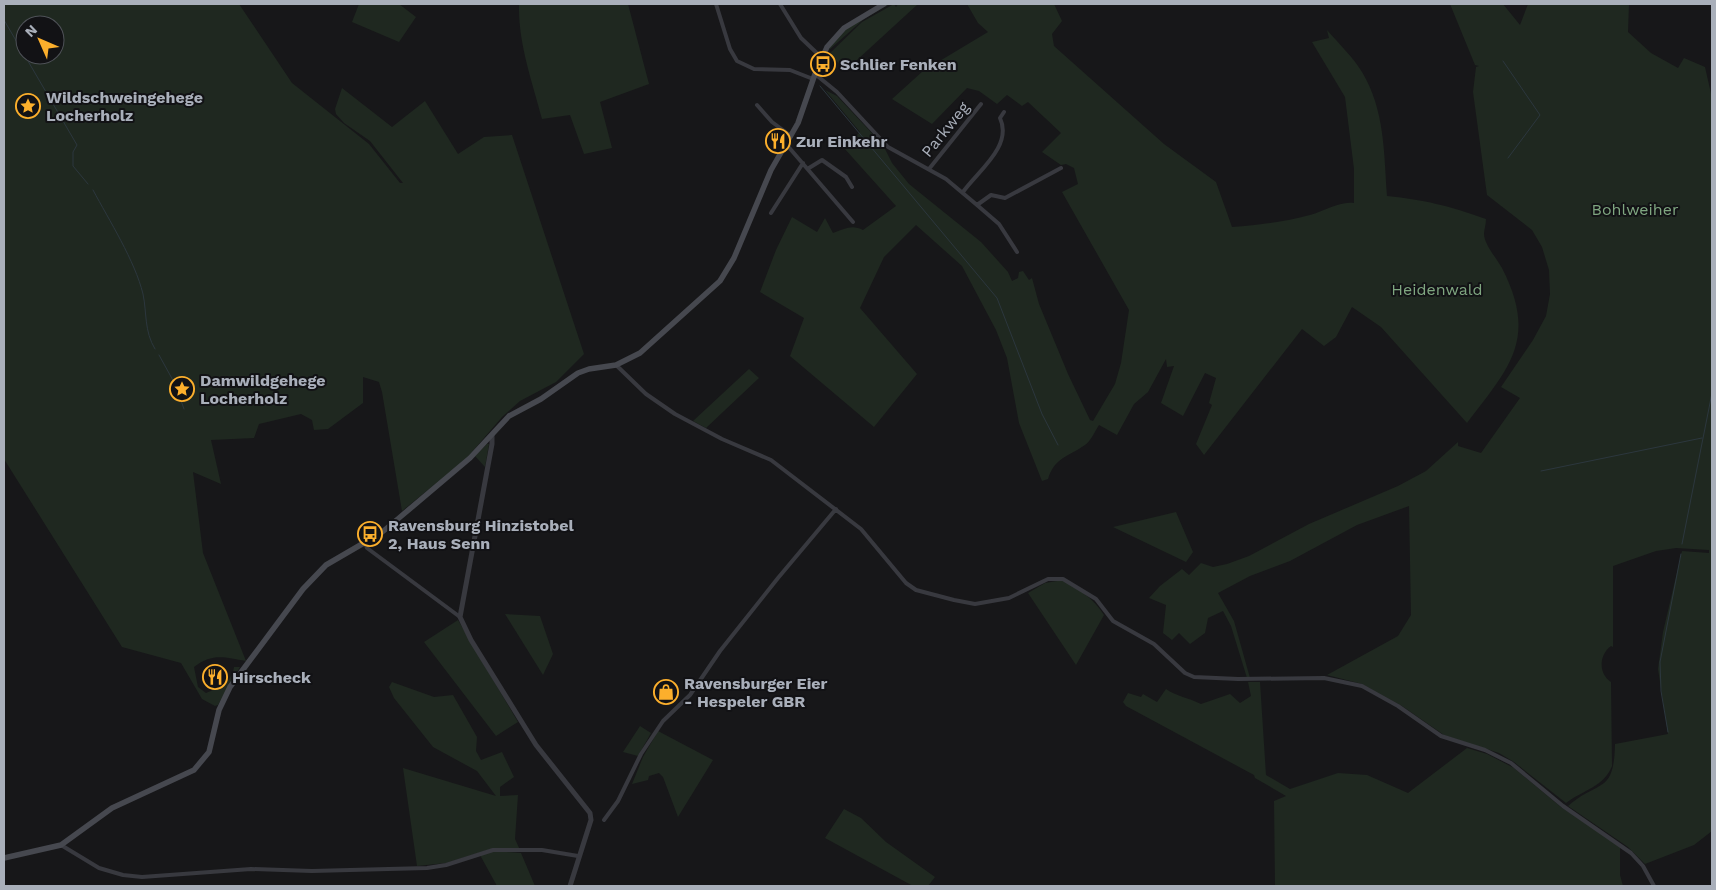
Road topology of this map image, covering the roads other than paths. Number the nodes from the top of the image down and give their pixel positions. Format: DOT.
graph roads {
  1 [pos="716,4"];
  2 [pos="780,4"];
  3 [pos="884,4"];
  4 [pos="821,58"];
  5 [pos="814,76"];
  6 [pos="981,104"];
  7 [pos="757,105"];
  8 [pos="1004,112"];
  9 [pos="791,136"];
  10 [pos="786,144"];
  11 [pos="803,164"];
  12 [pos="809,168"];
  13 [pos="1061,168"];
  14 [pos="929,170"];
  15 [pos="852,188"];
  16 [pos="963,192"];
  17 [pos="977,205"];
  18 [pos="771,213"];
  19 [pos="853,222"];
  20 [pos="1017,252"];
  21 [pos="616,365"];
  22 [pos="492,435"];
  23 [pos="836,509"];
  24 [pos="365,543"];
  25 [pos="460,617"];
  26 [pos="604,820"];
  27 [pos="61,845"];
  28 [pos="578,856"];
  29 [pos="4,858"];
  30 [pos="570,886"];
  31 [pos="1654,886"];
  1 -- 5 [label="street"];
  2 -- 4 [label="street"];
  3 -- 4 [label="main road"];
  4 -- 5 [label="main road"];
  5 -- 9 [label="main road"];
  5 -- 14 [label="street"];
  6 -- 14 [label="street, Parkweg"];
  7 -- 9 [label="street"];
  8 -- 16 [label="street"];
  9 -- 10 [label="main road"];
  10 -- 11 [label="street"];
  10 -- 21 [label="main road"];
  11 -- 12 [label="street"];
  11 -- 18 [label="street"];
  12 -- 15 [label="street"];
  12 -- 19 [label="street"];
  13 -- 17 [label="street"];
  14 -- 16 [label="street"];
  16 -- 17 [label="street"];
  17 -- 20 [label="street"];
  21 -- 22 [label="main road"];
  21 -- 23 [label="street"];
  22 -- 24 [label="main road"];
  22 -- 25 [label="street"];
  23 -- 26 [label="street"];
  23 -- 31 [label="street"];
  24 -- 25 [label="street"];
  24 -- 27 [label="main road"];
  25 -- 28 [label="street"];
  27 -- 28 [label="street"];
  27 -- 29 [label="main road"];
  28 -- 30 [label="street"];
}
